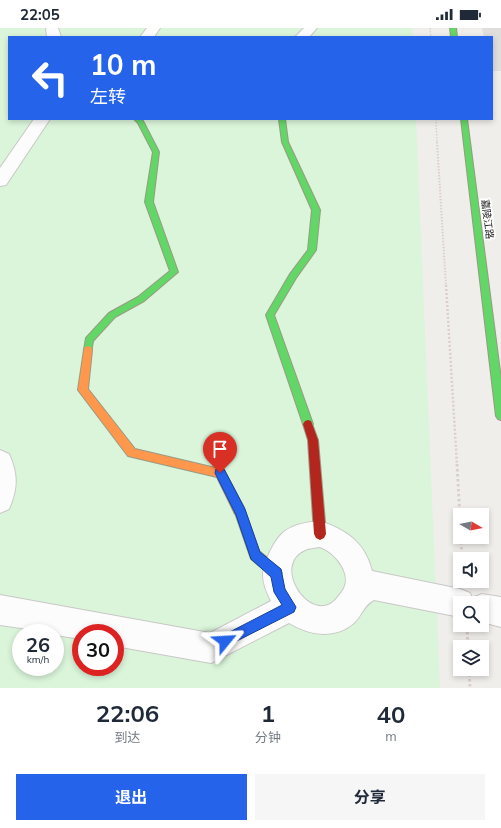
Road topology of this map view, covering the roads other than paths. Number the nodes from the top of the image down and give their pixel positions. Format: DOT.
graph roads {
  1 [pos="311,28"];
  2 [pos="303,36"];
  3 [pos="41,120"];
  4 [pos="138,120"];
  5 [pos="282,120"];
  6 [pos="464,120"];
  7 [pos="0,181"];
  8 [pos="501,416"];
  9 [pos="0,462"];
  10 [pos="0,500"];
  11 [pos="320,534"];
  12 [pos="277,574"];
  13 [pos="358,593"];
  14 [pos="453,602"];
  15 [pos="290,607"];
  16 [pos="489,609"];
  17 [pos="0,610"];
  18 [pos="501,612"];
  1 -- 2 [label="street"];
  3 -- 7 [label="street"];
  4 -- 12 [label="street"];
  5 -- 11 [label="street"];
  6 -- 8 [label="street, 嘉陵江路"];
  9 -- 10 [label="street"];
  11 -- 12 [label="street"];
  11 -- 13 [label="street"];
  12 -- 15 [label="street"];
  13 -- 14 [label="street"];
  13 -- 15 [label="street"];
  15 -- 17 [label="street"];
  16 -- 18 [label="street"];
}
